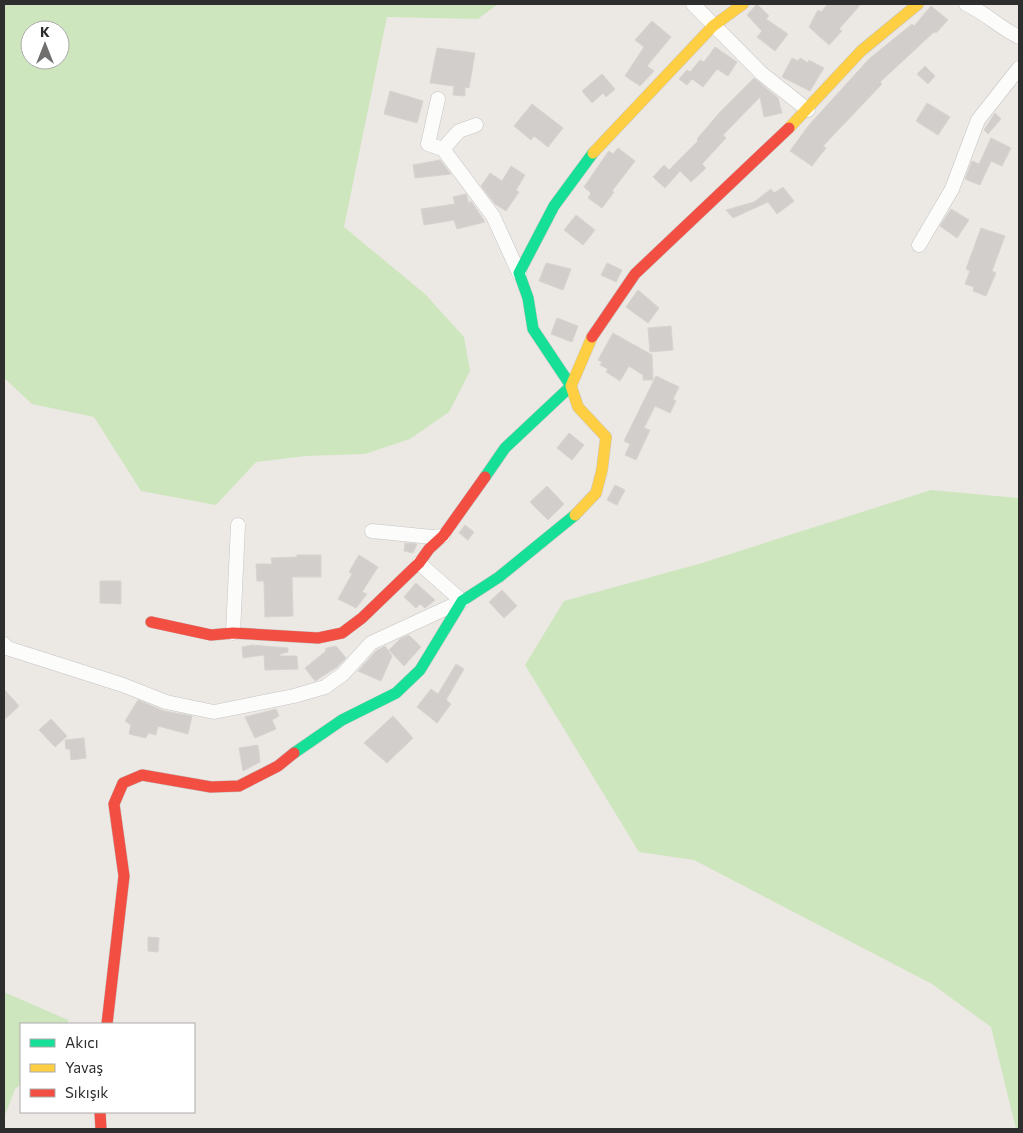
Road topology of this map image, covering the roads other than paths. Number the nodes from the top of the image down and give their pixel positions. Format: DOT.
graph roads {
  1 [pos="692,4"];
  2 [pos="743,4"];
  3 [pos="918,4"];
  4 [pos="966,4"];
  5 [pos="713,26"];
  6 [pos="1019,37"];
  7 [pos="1019,68"];
  8 [pos="438,99"];
  9 [pos="808,110"];
  10 [pos="476,125"];
  11 [pos="443,149"];
  12 [pos="920,244"];
  13 [pos="519,273"];
  14 [pos="571,386"];
  15 [pos="238,525"];
  16 [pos="372,531"];
  17 [pos="443,536"];
  18 [pos="419,564"];
  19 [pos="462,602"];
  20 [pos="151,622"];
  21 [pos="233,633"];
  22 [pos="4,644"];
  23 [pos="107,1023"];
  24 [pos="100,1113"];
  25 [pos="101,1129"];
  1 -- 5 [label="street"];
  2 -- 5 [label="street"];
  3 -- 9 [label="street"];
  4 -- 6 [label="street"];
  5 -- 9 [label="street"];
  5 -- 13 [label="street"];
  7 -- 12 [label="street"];
  8 -- 11 [label="street"];
  9 -- 14 [label="street"];
  10 -- 11 [label="street"];
  11 -- 13 [label="street"];
  13 -- 14 [label="street"];
  14 -- 17 [label="street"];
  14 -- 19 [label="street"];
  15 -- 21 [label="street"];
  16 -- 17 [label="street"];
  17 -- 18 [label="street"];
  18 -- 19 [label="street"];
  18 -- 21 [label="street"];
  19 -- 22 [label="street"];
  19 -- 23 [label="street"];
  20 -- 21 [label="street"];
  24 -- 25 [label="street"];
}
